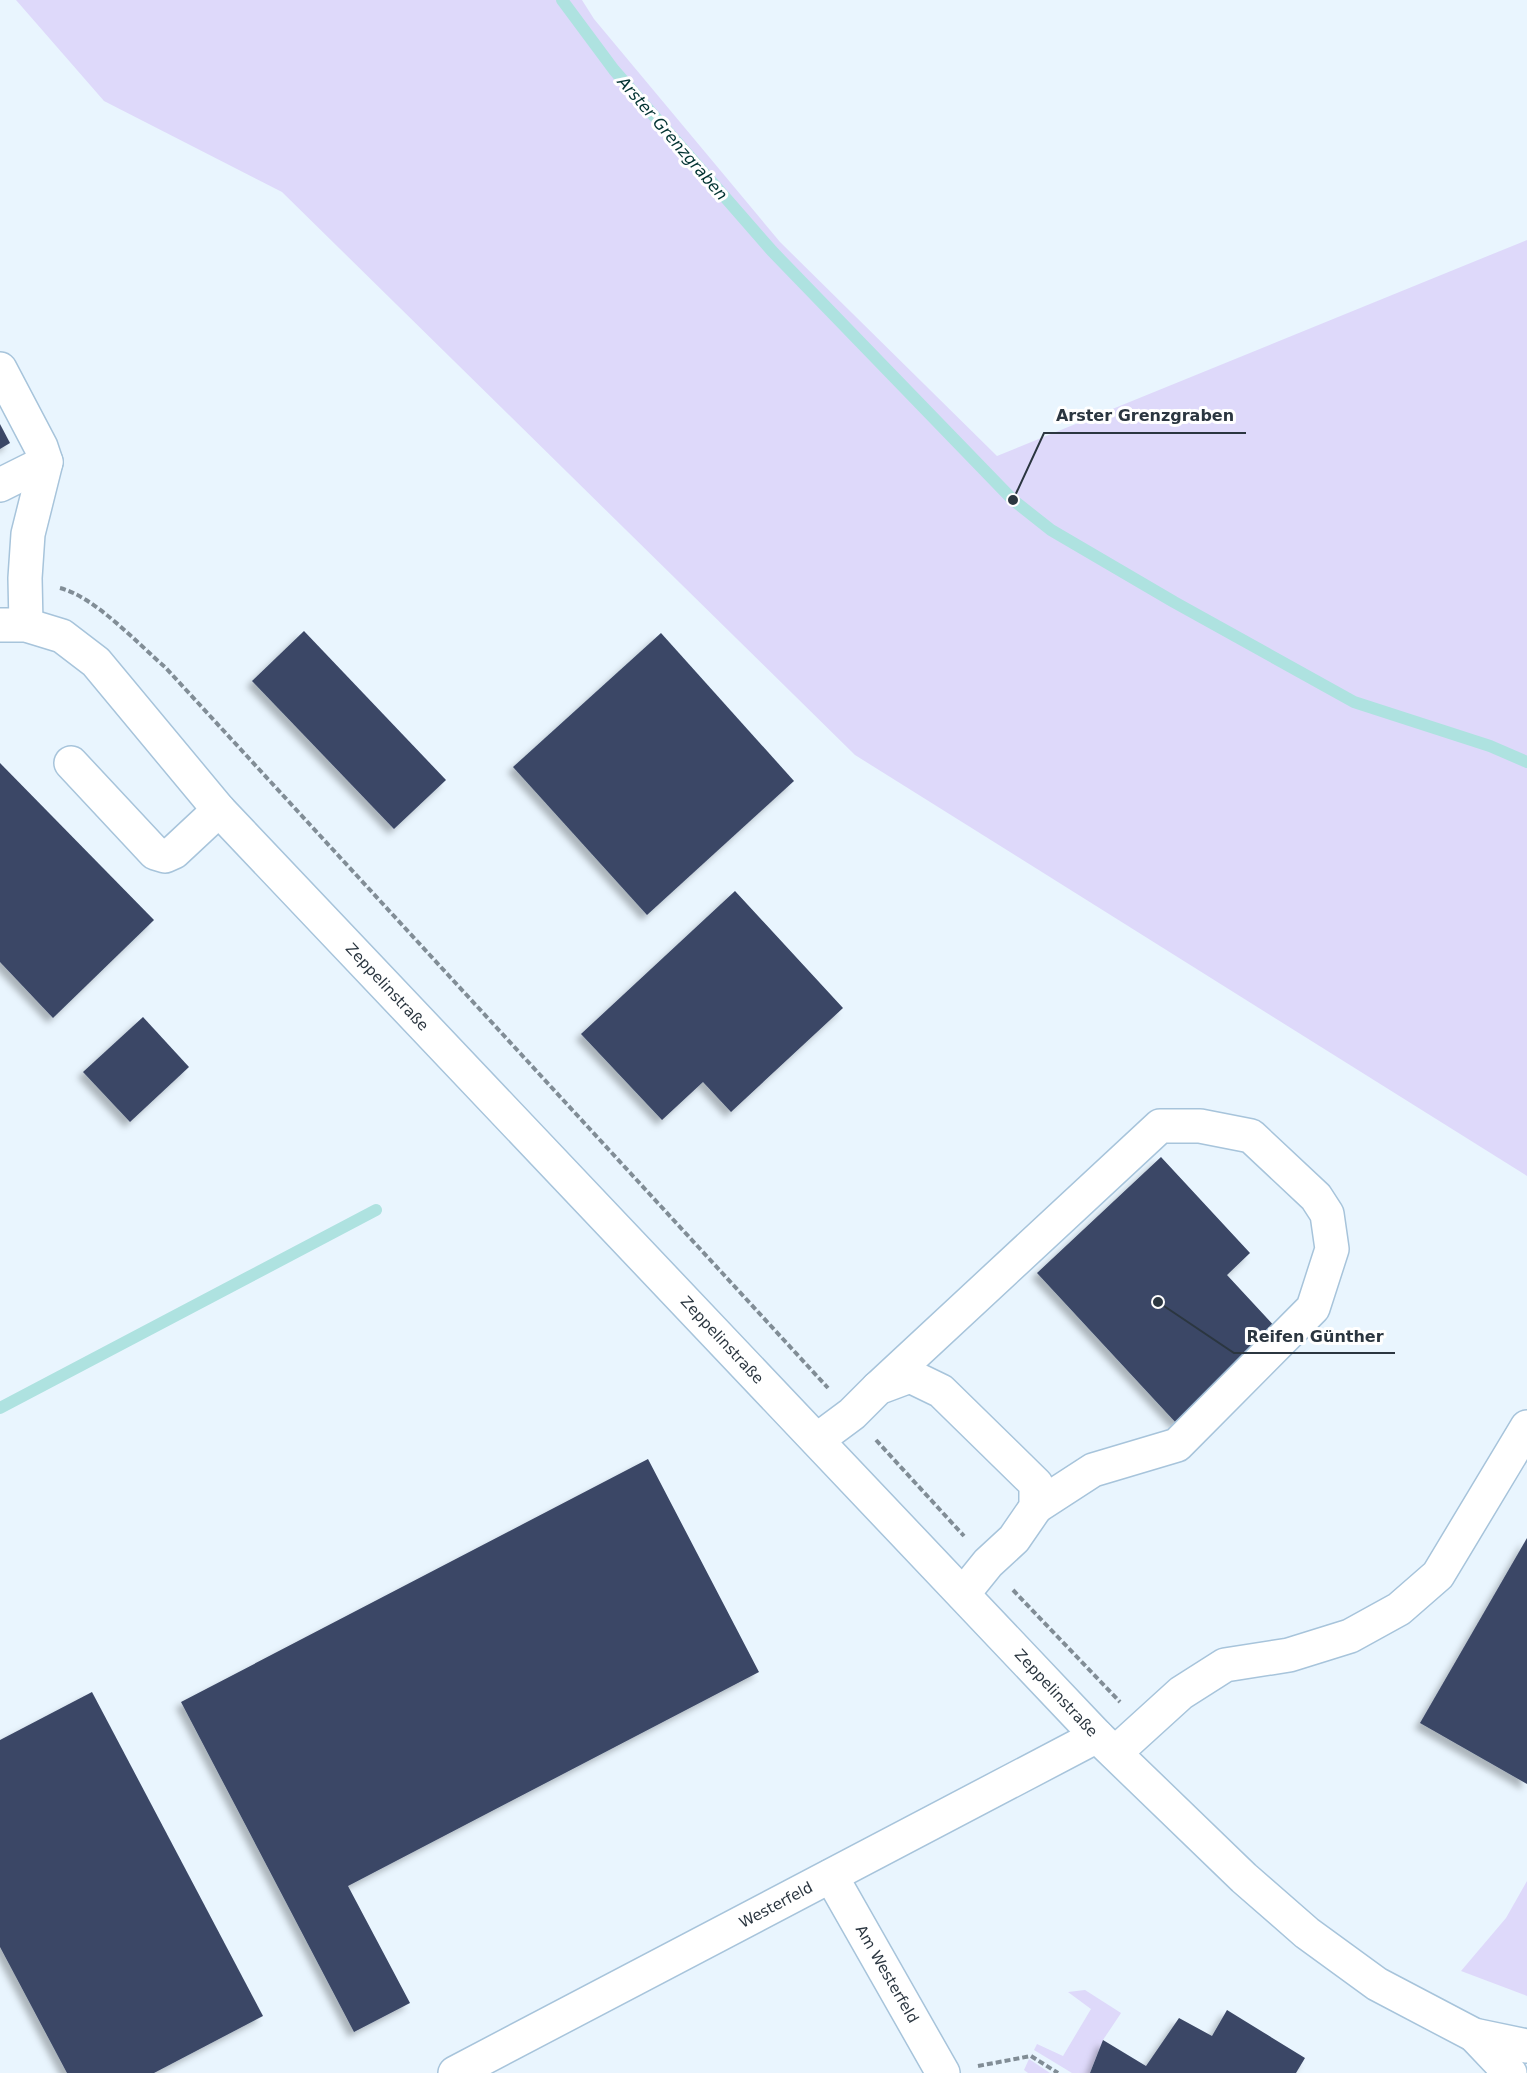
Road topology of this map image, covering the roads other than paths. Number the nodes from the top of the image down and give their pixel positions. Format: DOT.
graph roads {
  1 [pos="0,369"];
  2 [pos="46,462"];
  3 [pos="0,485"];
  4 [pos="13,625"];
  5 [pos="71,764"];
  6 [pos="219,810"];
  7 [pos="878,1388"];
  8 [pos="1527,1427"];
  9 [pos="817,1440"];
  10 [pos="1036,1507"];
  11 [pos="963,1594"];
  12 [pos="1106,1745"];
  13 [pos="831,1876"];
  14 [pos="1474,2035"];
  15 [pos="1527,2046"];
  16 [pos="455,2073"];
  17 [pos="943,2073"];
  18 [pos="1510,2073"];
  1 -- 2 [label="street"];
  2 -- 3 [label="street"];
  2 -- 4 [label="street"];
  4 -- 6 [label="street, Zeppelinstraße"];
  5 -- 6 [label="street"];
  6 -- 9 [label="street, Zeppelinstraße"];
  7 -- 9 [label="street"];
  7 -- 10 [label="street"];
  7 -- 10 [label="street"];
  8 -- 12 [label="street, Westerfeld"];
  9 -- 11 [label="street, Zeppelinstraße"];
  10 -- 11 [label="street"];
  11 -- 12 [label="street, Zeppelinstraße"];
  12 -- 13 [label="street, Westerfeld"];
  12 -- 14 [label="street, Zeppelinstraße"];
  13 -- 16 [label="street, Westerfeld"];
  13 -- 17 [label="street, Am Westerfeld"];
  14 -- 15 [label="street, Zeppelinstraße"];
  14 -- 18 [label="street, Zeppelinstraße"];
}
